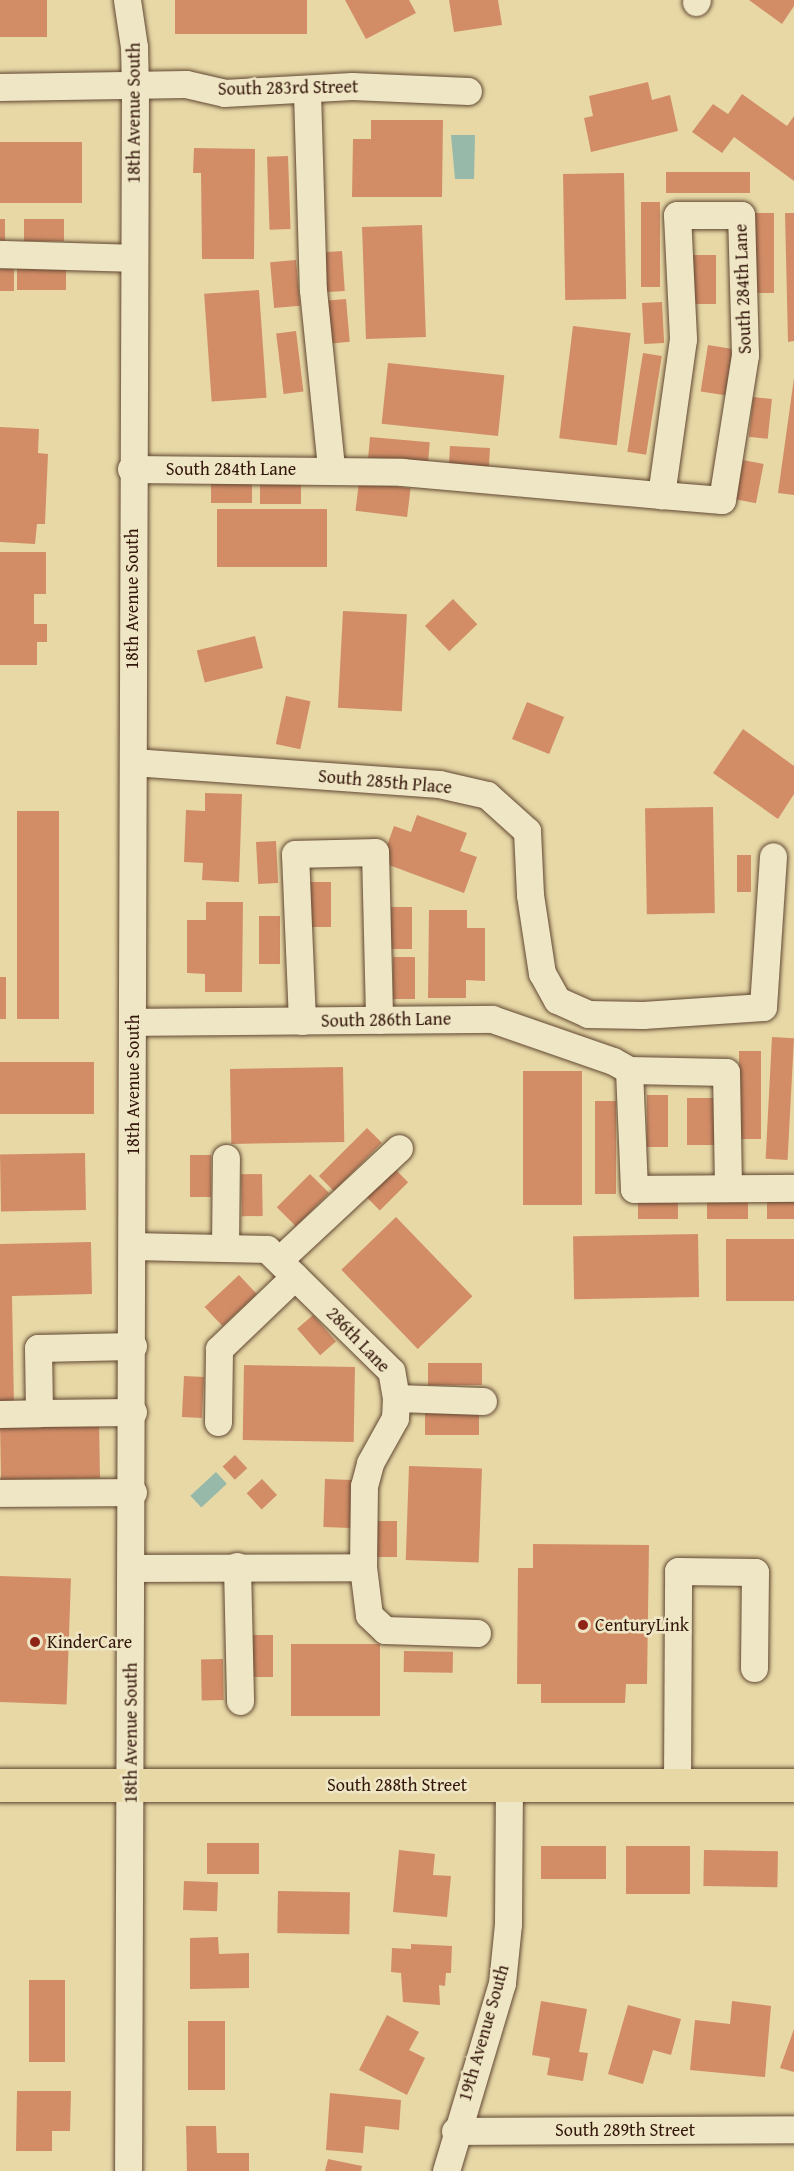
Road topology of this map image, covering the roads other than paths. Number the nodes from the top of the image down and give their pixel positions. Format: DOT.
graph roads {
  1 [pos="127,0"];
  2 [pos="0,87"];
  3 [pos="135,87"];
  4 [pos="468,90"];
  5 [pos="307,92"];
  6 [pos="0,254"];
  7 [pos="133,258"];
  8 [pos="331,468"];
  9 [pos="131,469"];
  10 [pos="661,495"];
  11 [pos="133,762"];
  12 [pos="773,856"];
  13 [pos="379,1020"];
  14 [pos="302,1021"];
  15 [pos="133,1022"];
  16 [pos="629,1071"];
  17 [pos="399,1148"];
  18 [pos="226,1158"];
  19 [pos="728,1188"];
  20 [pos="794,1188"];
  21 [pos="133,1246"];
  22 [pos="225,1248"];
  23 [pos="287,1268"];
  24 [pos="133,1346"];
  25 [pos="396,1398"];
  26 [pos="483,1401"];
  27 [pos="133,1412"];
  28 [pos="39,1413"];
  29 [pos="0,1414"];
  30 [pos="218,1422"];
  31 [pos="133,1492"];
  32 [pos="0,1493"];
  33 [pos="237,1566"];
  34 [pos="363,1567"];
  35 [pos="133,1568"];
  36 [pos="477,1633"];
  37 [pos="754,1668"];
  38 [pos="240,1701"];
  39 [pos="0,1785"];
  40 [pos="509,1785"];
  41 [pos="677,1785"];
  42 [pos="794,1785"];
  43 [pos="129,1786"];
  44 [pos="794,2129"];
  45 [pos="455,2131"];
  46 [pos="128,2171"];
  47 [pos="446,2171"];
  1 -- 3 [label="street, 18th Avenue South"];
  2 -- 3 [label="street, South 283rd Street"];
  3 -- 5 [label="street, South 283rd Street"];
  3 -- 7 [label="street, 18th Avenue South"];
  4 -- 5 [label="street, South 283rd Street"];
  5 -- 8 [label="street"];
  6 -- 7 [label="street"];
  7 -- 9 [label="street, 18th Avenue South"];
  8 -- 9 [label="street, South 284th Lane"];
  8 -- 10 [label="street, South 284th Lane"];
  9 -- 11 [label="street, 18th Avenue South"];
  10 -- 10 [label="street, South 284th Lane"];
  11 -- 12 [label="street, South 285th Place"];
  11 -- 15 [label="street, 18th Avenue South"];
  13 -- 14 [label="street, South 286th Lane"];
  13 -- 14 [label="street"];
  13 -- 16 [label="street, South 286th Lane"];
  14 -- 15 [label="street, South 286th Lane"];
  15 -- 21 [label="street, 18th Avenue South"];
  16 -- 19 [label="street"];
  16 -- 19 [label="street, South 286th Lane"];
  17 -- 23 [label="street"];
  18 -- 22 [label="street"];
  19 -- 20 [label="street"];
  21 -- 22 [label="street, 286th Lane"];
  21 -- 24 [label="street, 18th Avenue South"];
  22 -- 23 [label="street, 286th Lane"];
  23 -- 25 [label="street, 286th Lane"];
  23 -- 30 [label="street"];
  24 -- 27 [label="street, 18th Avenue South"];
  24 -- 28 [label="street"];
  25 -- 26 [label="street"];
  25 -- 34 [label="street, 286th Lane"];
  27 -- 28 [label="street"];
  27 -- 31 [label="street, 18th Avenue South"];
  28 -- 29 [label="street"];
  31 -- 32 [label="street"];
  31 -- 35 [label="street, 18th Avenue South"];
  33 -- 34 [label="street"];
  33 -- 35 [label="street"];
  33 -- 38 [label="street"];
  34 -- 36 [label="street, 286th Lane"];
  35 -- 43 [label="street, 18th Avenue South"];
  37 -- 41 [label="street"];
  39 -- 43 [label="main road, South 288th Street"];
  40 -- 41 [label="main road, South 288th Street"];
  40 -- 43 [label="main road, South 288th Street"];
  40 -- 45 [label="street, 19th Avenue South"];
  41 -- 42 [label="main road, South 288th Street"];
  43 -- 46 [label="street, 18th Avenue South"];
  44 -- 45 [label="street, South 289th Street"];
  45 -- 47 [label="street, 19th Avenue South"];
}
